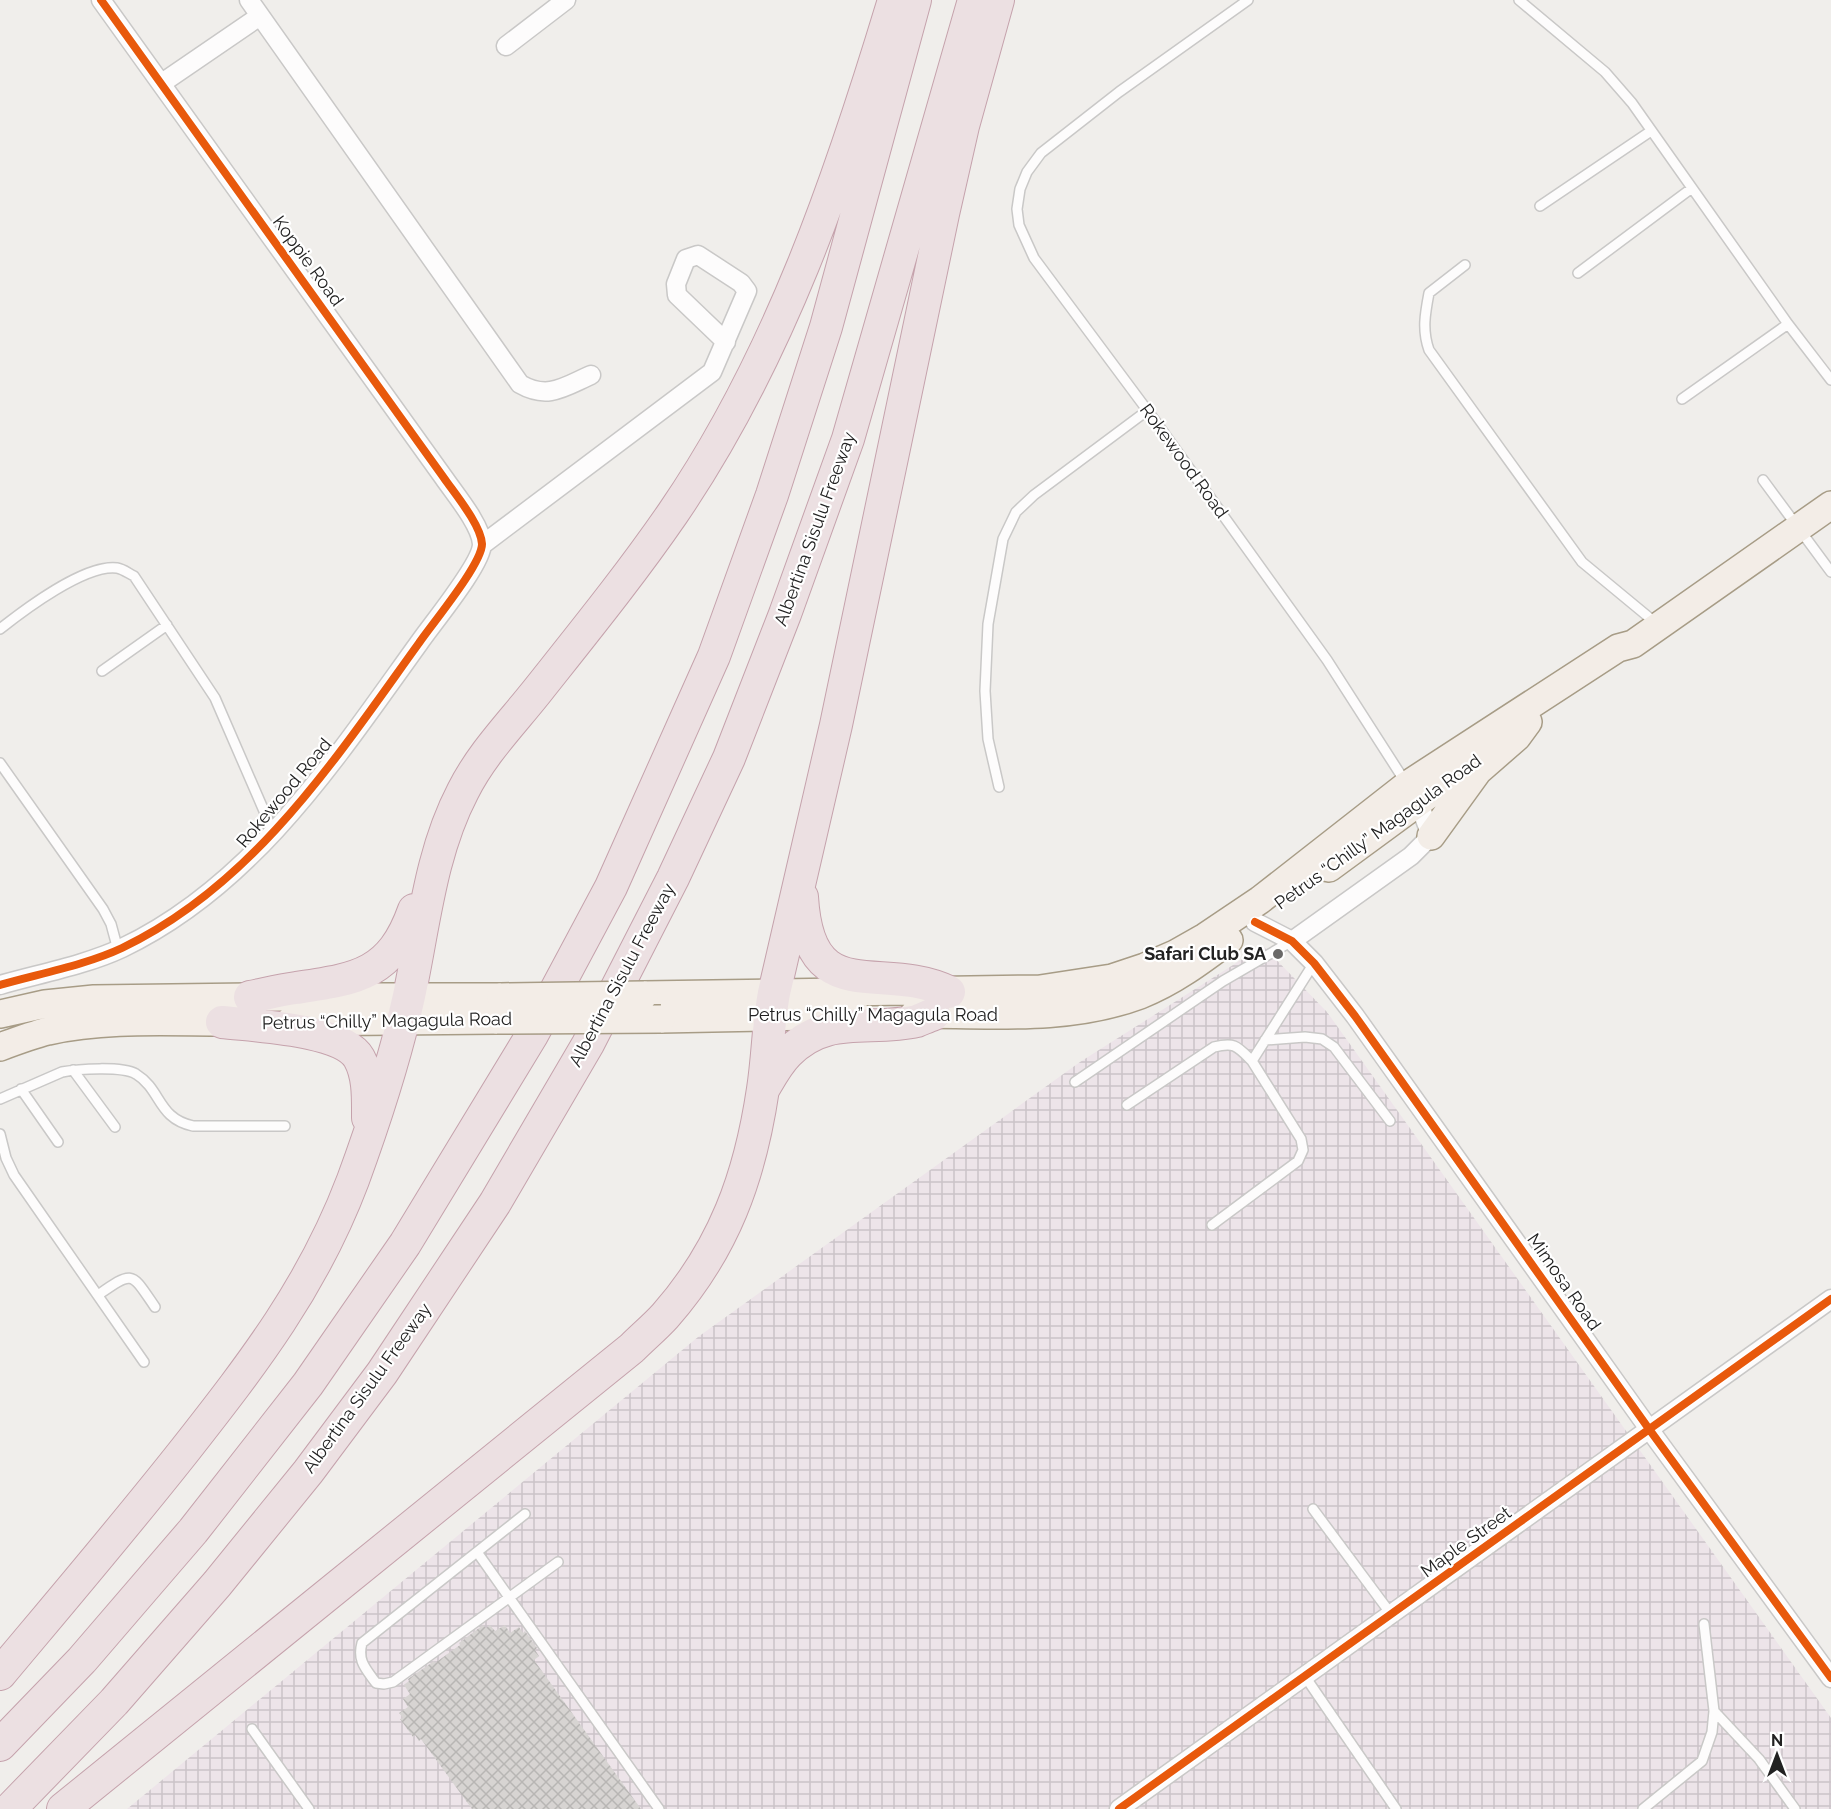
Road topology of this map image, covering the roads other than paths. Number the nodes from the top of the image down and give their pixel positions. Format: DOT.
graph roads {
  1 [pos="101,0"];
  2 [pos="249,0"];
  3 [pos="566,0"];
  4 [pos="894,0"];
  5 [pos="915,0"];
  6 [pos="974,0"];
  7 [pos="998,0"];
  8 [pos="1248,0"];
  9 [pos="1519,0"];
  10 [pos="260,16"];
  11 [pos="506,46"];
  12 [pos="162,84"];
  13 [pos="1652,131"];
  14 [pos="1692,188"];
  15 [pos="1540,206"];
  16 [pos="1465,265"];
  17 [pos="1578,273"];
  18 [pos="1788,324"];
  19 [pos="726,342"];
  20 [pos="591,375"];
  21 [pos="1831,380"];
  22 [pos="1682,399"];
  23 [pos="1148,410"];
  24 [pos="1763,480"];
  25 [pos="1831,505"];
  26 [pos="1798,528"];
  27 [pos="482,545"];
  28 [pos="1831,572"];
  29 [pos="167,625"];
  30 [pos="1659,626"];
  31 [pos="0,629"];
  32 [pos="1633,644"];
  33 [pos="102,671"];
  34 [pos="1528,722"];
  35 [pos="0,763"];
  36 [pos="999,787"];
  37 [pos="1413,794"];
  38 [pos="274,834"];
  39 [pos="1431,836"];
  40 [pos="435,866"];
  41 [pos="801,875"];
  42 [pos="1255,922"];
  43 [pos="1292,941"];
  44 [pos="118,950"];
  45 [pos="1314,963"];
  46 [pos="0,985"];
  47 [pos="250,997"];
  48 [pos="942,1003"];
  49 [pos="772,1004"];
  50 [pos="499,1008"];
  51 [pos="405,1009"];
  52 [pos="0,1014"];
  53 [pos="222,1022"];
  54 [pos="1265,1040"];
  55 [pos="0,1047"];
  56 [pos="1252,1061"];
  57 [pos="72,1070"];
  58 [pos="1075,1082"];
  59 [pos="763,1088"];
  60 [pos="21,1089"];
  61 [pos="0,1099"];
  62 [pos="1127,1105"];
  63 [pos="1390,1121"];
  64 [pos="285,1126"];
  65 [pos="115,1127"];
  66 [pos="0,1134"];
  67 [pos="369,1134"];
  68 [pos="58,1142"];
  69 [pos="1212,1225"];
  70 [pos="98,1295"];
  71 [pos="1831,1299"];
  72 [pos="155,1307"];
  73 [pos="144,1362"];
  74 [pos="1649,1429"];
  75 [pos="1313,1509"];
  76 [pos="525,1514"];
  77 [pos="477,1552"];
  78 [pos="558,1562"];
  79 [pos="509,1596"];
  80 [pos="1391,1614"];
  81 [pos="1704,1624"];
  82 [pos="0,1674"];
  83 [pos="1304,1675"];
  84 [pos="1831,1678"];
  85 [pos="1714,1711"];
  86 [pos="252,1729"];
  87 [pos="0,1745"];
  88 [pos="10,1809"];
  89 [pos="63,1809"];
  90 [pos="309,1809"];
  91 [pos="659,1809"];
  92 [pos="1119,1809"];
  93 [pos="1396,1809"];
  94 [pos="1643,1809"];
  95 [pos="1795,1809"];
  1 -- 12 [label="street, Koppie Road"];
  2 -- 10 [label="street"];
  3 -- 11 [label="street"];
  4 -- 40 [label="highway"];
  5 -- 87 [label="highway"];
  6 -- 88 [label="highway, Albertina Sisulu Freeway"];
  7 -- 41 [label="highway"];
  8 -- 23 [label="lane, Rokewood Road"];
  9 -- 13 [label="lane"];
  10 -- 12 [label="street"];
  10 -- 20 [label="street"];
  12 -- 27 [label="street, Koppie Road"];
  13 -- 14 [label="lane"];
  13 -- 15 [label="lane"];
  14 -- 17 [label="lane"];
  14 -- 18 [label="lane"];
  16 -- 30 [label="lane"];
  18 -- 21 [label="lane"];
  18 -- 22 [label="lane"];
  19 -- 19 [label="street"];
  19 -- 27 [label="street"];
  23 -- 36 [label="lane"];
  23 -- 37 [label="lane, Rokewood Road"];
  24 -- 26 [label="lane"];
  25 -- 26 [label="main road, Petrus “Chilly” Magagula Road"];
  26 -- 28 [label="lane"];
  26 -- 30 [label="main road, Petrus “Chilly” Magagula Road"];
  27 -- 38 [label="street, Rokewood Road"];
  29 -- 31 [label="lane"];
  29 -- 33 [label="lane"];
  29 -- 38 [label="lane"];
  30 -- 32 [label="main road, Petrus “Chilly” Magagula Road"];
  32 -- 34 [label="main road, Petrus “Chilly” Magagula Road"];
  32 -- 37 [label="main road, Petrus “Chilly” Magagula Road"];
  34 -- 37 [label="main road, Petrus “Chilly” Magagula Road"];
  34 -- 39 [label="main road"];
  35 -- 44 [label="lane"];
  37 -- 39 [label="street, Rokewood Road"];
  37 -- 42 [label="main road, Petrus “Chilly” Magagula Road"];
  37 -- 48 [label="main road, Petrus “Chilly” Magagula Road"];
  38 -- 44 [label="street, Rokewood Road"];
  39 -- 43 [label="street"];
  40 -- 47 [label="highway"];
  40 -- 51 [label="highway"];
  41 -- 48 [label="highway"];
  41 -- 49 [label="highway"];
  42 -- 43 [label="street, Mimosa Road"];
  42 -- 48 [label="main road, Petrus “Chilly” Magagula Road"];
  43 -- 45 [label="street, Mimosa Road"];
  43 -- 58 [label="lane"];
  44 -- 46 [label="street, Rokewood Road"];
  45 -- 54 [label="lane"];
  45 -- 74 [label="street, Mimosa Road"];
  47 -- 51 [label="main road, Petrus “Chilly” Magagula Road"];
  47 -- 52 [label="main road, Petrus “Chilly” Magagula Road"];
  48 -- 49 [label="main road, Petrus “Chilly” Magagula Road"];
  48 -- 59 [label="highway"];
  49 -- 50 [label="main road, Petrus “Chilly” Magagula Road, bridge"];
  49 -- 50 [label="main road, Petrus “Chilly” Magagula Road, bridge"];
  49 -- 59 [label="highway"];
  50 -- 51 [label="main road, Petrus “Chilly” Magagula Road"];
  51 -- 53 [label="main road, Petrus “Chilly” Magagula Road"];
  51 -- 67 [label="highway"];
  53 -- 55 [label="main road, Petrus “Chilly” Magagula Road"];
  53 -- 67 [label="highway"];
  54 -- 56 [label="lane"];
  54 -- 63 [label="lane"];
  56 -- 62 [label="lane"];
  56 -- 69 [label="lane"];
  57 -- 60 [label="lane"];
  57 -- 64 [label="lane"];
  57 -- 65 [label="lane"];
  59 -- 89 [label="highway"];
  60 -- 61 [label="lane"];
  60 -- 68 [label="lane"];
  66 -- 70 [label="lane"];
  67 -- 82 [label="highway"];
  70 -- 72 [label="lane"];
  70 -- 73 [label="lane"];
  71 -- 74 [label="street, Maple Street"];
  74 -- 80 [label="street, Maple Street"];
  74 -- 84 [label="street, Mimosa Road"];
  75 -- 80 [label="lane"];
  76 -- 77 [label="lane"];
  77 -- 79 [label="lane"];
  77 -- 79 [label="lane"];
  78 -- 79 [label="lane"];
  79 -- 91 [label="lane"];
  80 -- 83 [label="street, Maple Street"];
  81 -- 85 [label="lane"];
  83 -- 92 [label="street, Maple Street"];
  83 -- 93 [label="lane"];
  85 -- 94 [label="lane"];
  85 -- 95 [label="lane"];
  86 -- 90 [label="lane"];
}
